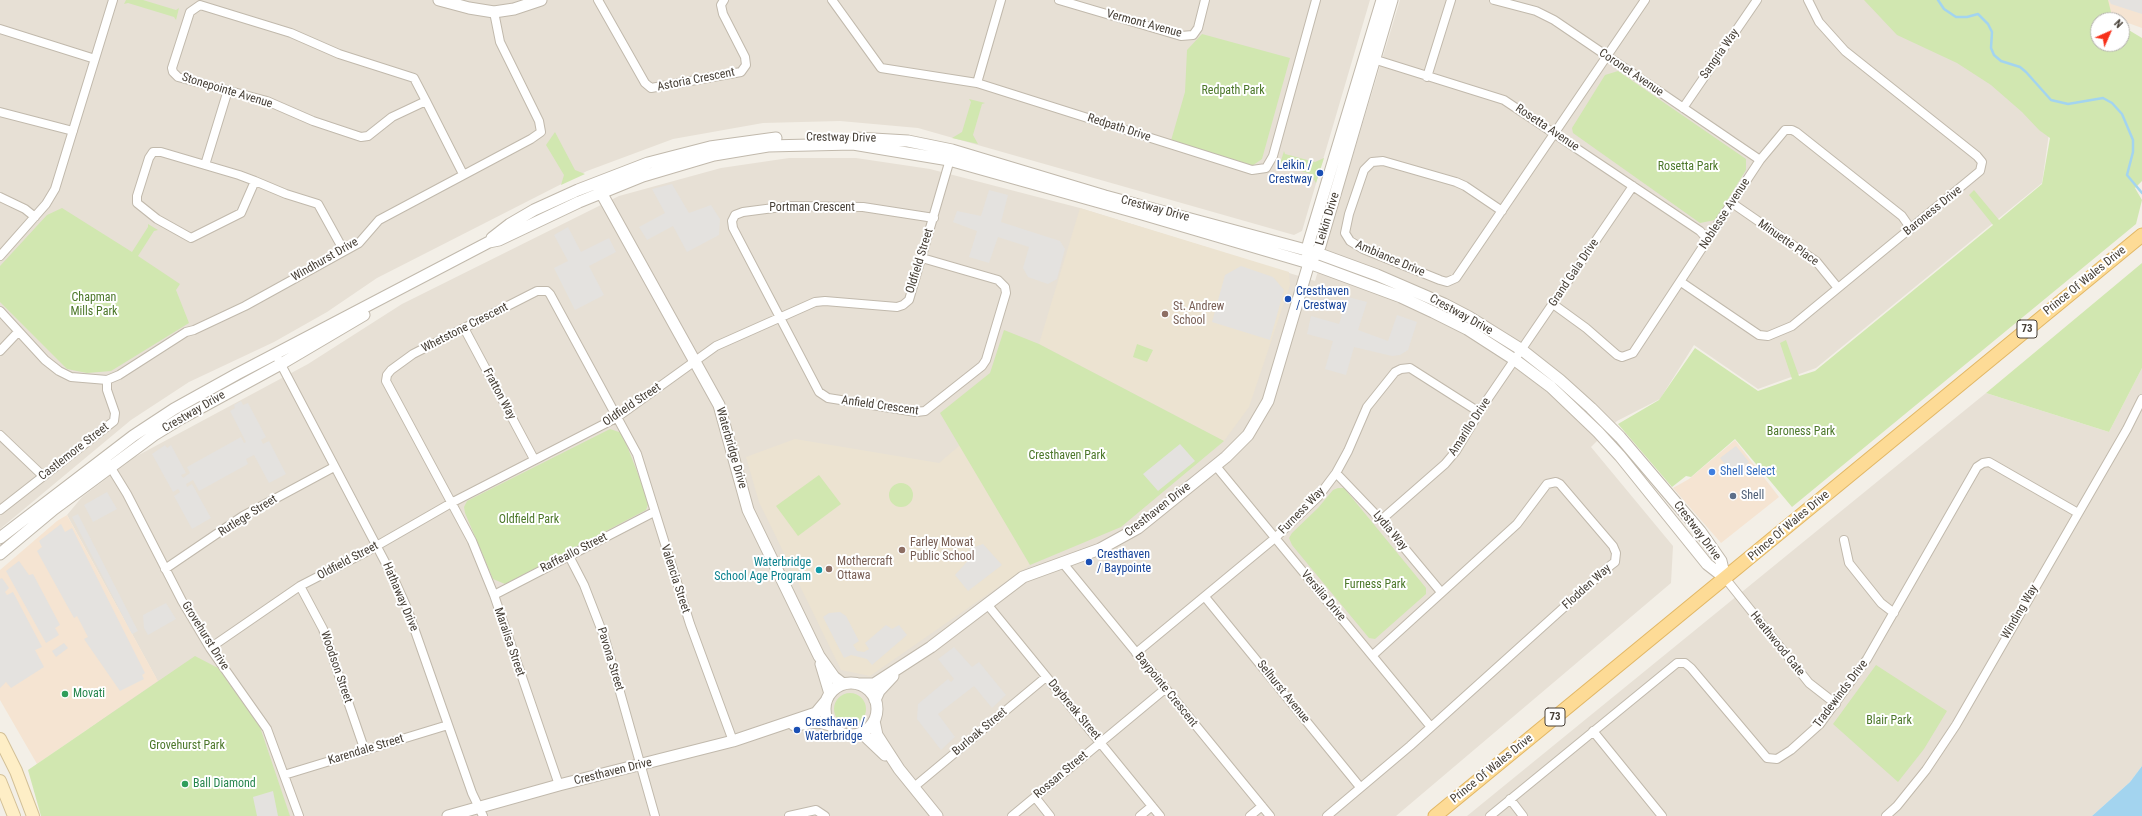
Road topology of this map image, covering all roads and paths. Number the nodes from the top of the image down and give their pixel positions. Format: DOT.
graph roads {
  1 [pos="113,0"];
  2 [pos="440,0"];
  3 [pos="541,0"];
  4 [pos="598,0"];
  5 [pos="724,0"];
  6 [pos="832,0"];
  7 [pos="1001,0"];
  8 [pos="1059,0"];
  9 [pos="1205,0"];
  10 [pos="1316,0"];
  11 [pos="1382,0"];
  12 [pos="1392,0"];
  13 [pos="1451,0"];
  14 [pos="1494,0"];
  15 [pos="1645,0"];
  16 [pos="1757,0"];
  17 [pos="1808,0"];
  18 [pos="494,12"];
  19 [pos="0,30"];
  20 [pos="1607,56"];
  21 [pos="1370,58"];
  22 [pos="95,59"];
  23 [pos="1427,77"];
  24 [pos="977,83"];
  25 [pos="228,90"];
  26 [pos="426,101"];
  27 [pos="1683,108"];
  28 [pos="0,112"];
  29 [pos="74,131"];
  30 [pos="1555,134"];
  31 [pos="951,155"];
  32 [pos="1760,160"];
  33 [pos="205,165"];
  34 [pos="463,174"];
  35 [pos="255,182"];
  36 [pos="1633,186"];
  37 [pos="599,188"];
  38 [pos="0,196"];
  39 [pos="1732,203"];
  40 [pos="1502,211"];
  41 [pos="35,217"];
  42 [pos="934,218"];
  43 [pos="1911,229"];
  44 [pos="2142,235"];
  45 [pos="1708,240"];
  46 [pos="344,251"];
  47 [pos="1312,252"];
  48 [pos="0,256"];
  49 [pos="922,258"];
  50 [pos="1309,264"];
  51 [pos="1681,282"];
  52 [pos="1838,288"];
  53 [pos="1553,304"];
  54 [pos="0,311"];
  55 [pos="780,318"];
  56 [pos="464,328"];
  57 [pos="18,332"];
  58 [pos="1522,350"];
  59 [pos="0,351"];
  60 [pos="278,359"];
  61 [pos="695,360"];
  62 [pos="1515,360"];
  63 [pos="106,380"];
  64 [pos="2142,399"];
  65 [pos="1480,412"];
  66 [pos="616,418"];
  67 [pos="0,435"];
  68 [pos="534,460"];
  69 [pos="107,462"];
  70 [pos="1215,465"];
  71 [pos="334,467"];
  72 [pos="1336,473"];
  73 [pos="43,476"];
  74 [pos="452,502"];
  75 [pos="0,510"];
  76 [pos="654,512"];
  77 [pos="2078,513"];
  78 [pos="1381,520"];
  79 [pos="0,538"];
  80 [pos="1276,538"];
  81 [pos="1844,540"];
  82 [pos="376,545"];
  83 [pos="0,554"];
  84 [pos="569,556"];
  85 [pos="1062,562"];
  86 [pos="165,569"];
  87 [pos="1725,578"];
  88 [pos="300,586"];
  89 [pos="1441,592"];
  90 [pos="494,595"];
  91 [pos="1205,598"];
  92 [pos="987,604"];
  93 [pos="1894,613"];
  94 [pos="210,648"];
  95 [pos="1136,654"];
  96 [pos="1373,655"];
  97 [pos="819,656"];
  98 [pos="904,664"];
  99 [pos="1046,677"];
  100 [pos="843,684"];
  101 [pos="860,684"];
  102 [pos="1165,689"];
  103 [pos="828,697"];
  104 [pos="875,700"];
  105 [pos="1836,704"];
  106 [pos="874,721"];
  107 [pos="448,725"];
  108 [pos="830,725"];
  109 [pos="777,726"];
  110 [pos="1431,727"];
  111 [pos="1593,731"];
  112 [pos="859,734"];
  113 [pos="0,739"];
  114 [pos="733,741"];
  115 [pos="1100,742"];
  116 [pos="365,751"];
  117 [pos="641,765"];
  118 [pos="900,769"];
  119 [pos="284,775"];
  120 [pos="0,782"];
  121 [pos="559,785"];
  122 [pos="914,787"];
  123 [pos="1360,787"];
  124 [pos="1035,797"];
  125 [pos="1510,799"];
  126 [pos="1152,806"];
  127 [pos="1262,806"];
  128 [pos="481,811"];
  129 [pos="14,816"];
  130 [pos="33,816"];
  131 [pos="299,816"];
  132 [pos="448,816"];
  133 [pos="655,816"];
  134 [pos="789,816"];
  135 [pos="825,816"];
  136 [pos="937,816"];
  137 [pos="1012,816"];
  138 [pos="1050,816"];
  139 [pos="1140,816"];
  140 [pos="1160,816"];
  141 [pos="1250,816"];
  142 [pos="1270,816"];
  143 [pos="1327,816"];
  144 [pos="1435,816"];
  145 [pos="1490,816"];
  146 [pos="1523,816"];
  147 [pos="1662,816"];
  148 [pos="1886,816"];
  1 -- 22 [label="street"];
  2 -- 18 [label="street"];
  3 -- 18 [label="street"];
  4 -- 5 [label="street, Astoria Crescent"];
  6 -- 24 [label="street, Redpath Drive"];
  7 -- 24 [label="street"];
  8 -- 9 [label="street, Vermont Avenue"];
  10 -- 24 [label="street, Redpath Drive"];
  11 -- 21 [label="street, Leikin Drive"];
  12 -- 21 [label="street, Leikin Drive"];
  13 -- 23 [label="street"];
  14 -- 20 [label="street, Coronet Avenue"];
  15 -- 20 [label="street, Ambiance Drive"];
  16 -- 27 [label="street, Sangria Way"];
  17 -- 43 [label="street, Baroness Drive"];
  18 -- 34 [label="street, Windhurst Drive"];
  19 -- 22 [label="street"];
  20 -- 27 [label="street, Coronet Avenue"];
  20 -- 30 [label="street, Ambiance Drive"];
  21 -- 23 [label="street, Rosetta Avenue"];
  21 -- 47 [label="street, Leikin Drive"];
  22 -- 29 [label="street"];
  23 -- 30 [label="street, Rosetta Avenue"];
  25 -- 26 [label="street, Stonepointe Avenue"];
  25 -- 26 [label="street, Stonepointe Avenue"];
  25 -- 33 [label="street"];
  26 -- 34 [label="street, Stonepointe Avenue"];
  27 -- 32 [label="street, Coronet Avenue"];
  28 -- 29 [label="street"];
  29 -- 41 [label="street"];
  30 -- 36 [label="street, Rosetta Avenue"];
  30 -- 40 [label="street, Ambiance Drive"];
  31 -- 37 [label="street, Crestway Drive"];
  31 -- 42 [label="street, Oldfield Street"];
  31 -- 47 [label="street, Crestway Drive"];
  31 -- 50 [label="street, Crestway Drive"];
  32 -- 39 [label="street, Noblesse Avenue"];
  32 -- 43 [label="street, Noblesse Avenue"];
  33 -- 35 [label="street"];
  33 -- 35 [label="street"];
  34 -- 46 [label="street, Windhurst Drive"];
  35 -- 46 [label="street"];
  36 -- 45 [label="street, Rosetta Avenue"];
  36 -- 53 [label="street, Grand Gala Drive"];
  37 -- 60 [label="street, Crestway Drive"];
  37 -- 61 [label="street, Waterbridge Drive"];
  38 -- 41 [label="street"];
  39 -- 45 [label="street, Noblesse Avenue"];
  39 -- 52 [label="street, Minuette Place"];
  40 -- 40 [label="street, Ambiance Drive"];
  41 -- 48 [label="street"];
  42 -- 49 [label="street, Oldfield Street"];
  42 -- 55 [label="street, Portman Crescent"];
  43 -- 52 [label="street, Baroness Drive"];
  44 -- 87 [label="main road, Prince Of Wales Drive / 73"];
  45 -- 51 [label="street, Noblesse Avenue"];
  46 -- 63 [label="street, Windhurst Drive"];
  47 -- 50 [label="street, Leikin Drive"];
  47 -- 58 [label="street, Crestway Drive"];
  49 -- 55 [label="street, Oldfield Street"];
  49 -- 55 [label="street, Anfield Crescent"];
  50 -- 62 [label="street, Crestway Drive"];
  50 -- 70 [label="street, Cresthaven Drive"];
  51 -- 52 [label="street, Baroness Drive"];
  51 -- 53 [label="street, Noblesse Avenue"];
  53 -- 58 [label="street, Grand Gala Drive"];
  54 -- 57 [label="street"];
  55 -- 61 [label="street, Oldfield Street"];
  56 -- 66 [label="street, Whetstone Crescent"];
  56 -- 68 [label="street, Fratton Way"];
  56 -- 74 [label="street, Whetstone Crescent"];
  57 -- 59 [label="street"];
  57 -- 63 [label="street"];
  58 -- 62 [label="street, Grand Gala Drive"];
  58 -- 87 [label="street, Crestway Drive"];
  60 -- 69 [label="street, Crestway Drive"];
  60 -- 71 [label="street, Hathaway Drive"];
  61 -- 66 [label="street, Oldfield Street"];
  61 -- 97 [label="street, Waterbridge Drive"];
  62 -- 65 [label="street, Amarillo Drive"];
  62 -- 87 [label="street, Crestway Drive"];
  63 -- 73 [label="street, Castlemore Street"];
  64 -- 77 [label="street, Winding Way"];
  65 -- 72 [label="street, Furness Way"];
  65 -- 78 [label="street, Amarillo Drive"];
  66 -- 68 [label="street, Oldfield Street"];
  66 -- 76 [label="street, Valencia Street"];
  67 -- 73 [label="street"];
  68 -- 74 [label="street, Oldfield Street"];
  69 -- 79 [label="street, Crestway Drive"];
  69 -- 83 [label="street, Crestway Drive"];
  69 -- 86 [label="street, Grovehurst Drive"];
  70 -- 80 [label="street, Versilia Drive"];
  70 -- 85 [label="street, Cresthaven Drive"];
  71 -- 82 [label="street, Hathaway Drive"];
  71 -- 86 [label="street, Rutlege Street"];
  72 -- 78 [label="street, Lydia Way"];
  72 -- 80 [label="street, Furness Way"];
  73 -- 75 [label="street, Castlemore Street"];
  74 -- 82 [label="street, Oldfield Street"];
  74 -- 90 [label="street, Maralisa Street"];
  76 -- 84 [label="street, Raffeallo Street"];
  76 -- 114 [label="street, Valencia Street"];
  77 -- 93 [label="street, Tradewinds Drive"];
  77 -- 148 [label="street, Winding Way"];
  78 -- 89 [label="street, Lydia Way"];
  80 -- 91 [label="street, Furness Way"];
  80 -- 96 [label="street, Versilia Drive"];
  81 -- 93 [label="street"];
  82 -- 88 [label="street, Oldfield Street"];
  82 -- 107 [label="street, Hathaway Drive"];
  84 -- 90 [label="street, Raffeallo Street"];
  84 -- 117 [label="street, Pavona Street"];
  85 -- 92 [label="street, Cresthaven Drive"];
  85 -- 95 [label="street, Baypointe Crescent"];
  86 -- 94 [label="street, Grovehurst Drive"];
  87 -- 105 [label="street, Heathwood Gate"];
  87 -- 144 [label="main road, Prince Of Wales Drive / 73"];
  88 -- 94 [label="street, Oldfield Street"];
  88 -- 116 [label="street, Woodson Street"];
  89 -- 96 [label="street, Flodden Way"];
  89 -- 110 [label="street, Flodden Way"];
  90 -- 121 [label="street, Maralisa Street"];
  91 -- 95 [label="street, Furness Way"];
  91 -- 123 [label="street, Selhurst Avenue"];
  92 -- 98 [label="street, Cresthaven Drive"];
  92 -- 99 [label="street, Daybreak Street"];
  93 -- 105 [label="street, Tradewinds Drive"];
  94 -- 119 [label="street, Grovehurst Drive"];
  95 -- 102 [label="street, Baypointe Crescent"];
  96 -- 110 [label="street, Versilia Drive"];
  97 -- 100 [label="street, Waterbridge Drive"];
  97 -- 103 [label="street, Waterbridge Drive"];
  98 -- 101 [label="street, Cresthaven Drive"];
  98 -- 104 [label="street, Cresthaven Drive"];
  99 -- 115 [label="street, Daybreak Street"];
  99 -- 122 [label="street, Burloak Street"];
  100 -- 101 [label="street"];
  100 -- 103 [label="street"];
  101 -- 104 [label="street"];
  102 -- 115 [label="street, Rossan Street"];
  102 -- 127 [label="street, Baypointe Crescent"];
  103 -- 108 [label="street"];
  103 -- 109 [label="street, Cresthaven Drive"];
  104 -- 106 [label="street"];
  105 -- 111 [label="street, Tradewinds Drive"];
  106 -- 112 [label="street"];
  106 -- 118 [label="street"];
  107 -- 116 [label="street, Karendale Street"];
  107 -- 128 [label="street, Hathaway Drive"];
  108 -- 109 [label="street, Cresthaven Drive"];
  108 -- 112 [label="street"];
  109 -- 114 [label="street, Cresthaven Drive"];
  110 -- 123 [label="street, Flodden Way"];
  111 -- 125 [label="street, Tradewinds Drive"];
  111 -- 147 [label="street"];
  112 -- 118 [label="street"];
  113 -- 130 [label="main road"];
  114 -- 117 [label="street, Cresthaven Drive"];
  115 -- 124 [label="street, Rossan Street"];
  115 -- 126 [label="street, Daybreak Street"];
  116 -- 119 [label="street, Karendale Street"];
  117 -- 121 [label="street, Cresthaven Drive"];
  117 -- 133 [label="street, Pavona Street"];
  118 -- 122 [label="street"];
  119 -- 131 [label="street, Grovehurst Drive"];
  120 -- 129 [label="main road"];
  121 -- 128 [label="street, Cresthaven Drive"];
  122 -- 136 [label="street"];
  123 -- 143 [label="street, Flodden Way"];
  124 -- 137 [label="street, Rossan Street"];
  124 -- 138 [label="street"];
  125 -- 145 [label="street, Tradewinds Drive"];
  125 -- 146 [label="street"];
  126 -- 139 [label="street"];
  126 -- 140 [label="street, Daybreak Street"];
  127 -- 141 [label="street"];
  127 -- 142 [label="street, Baypointe Crescent"];
  128 -- 132 [label="street, Cresthaven Drive"];
  134 -- 135 [label="street"];
}
